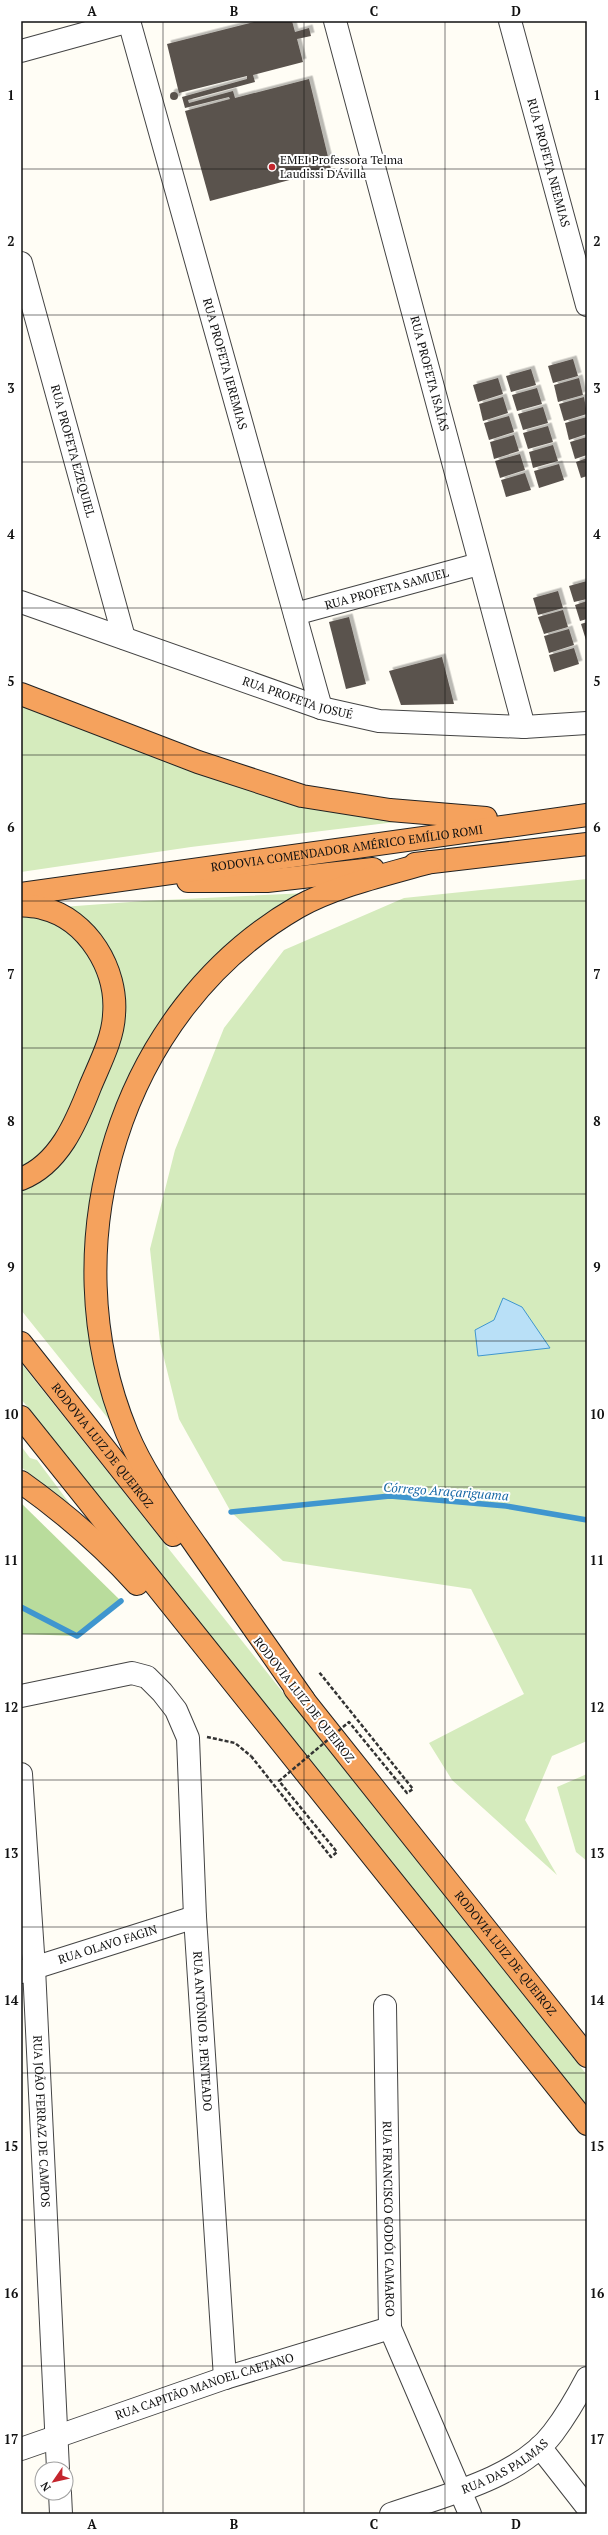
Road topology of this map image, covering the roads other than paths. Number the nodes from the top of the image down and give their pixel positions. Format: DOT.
graph roads {
  1 [pos="129,21"];
  2 [pos="335,21"];
  3 [pos="510,21"];
  4 [pos="21,51"];
  5 [pos="21,264"];
  6 [pos="587,305"];
  7 [pos="479,564"];
  8 [pos="21,602"];
  9 [pos="295,614"];
  10 [pos="124,638"];
  11 [pos="21,694"];
  12 [pos="321,708"];
  13 [pos="587,723"];
  14 [pos="524,727"];
  15 [pos="587,815"];
  16 [pos="545,820"];
  17 [pos="587,844"];
  18 [pos="430,862"];
  19 [pos="107,882"];
  20 [pos="21,894"];
  21 [pos="21,905"];
  22 [pos="21,1179"];
  23 [pos="21,1343"];
  24 [pos="21,1417"];
  25 [pos="21,1482"];
  26 [pos="21,1696"];
  27 [pos="304,1700"];
  28 [pos="21,1774"];
  29 [pos="374,1859"];
  30 [pos="195,1917"];
  31 [pos="28,1970"];
  32 [pos="386,2006"];
  33 [pos="587,2056"];
  34 [pos="587,2124"];
  35 [pos="390,2328"];
  36 [pos="225,2378"];
  37 [pos="587,2378"];
  38 [pos="56,2437"];
  39 [pos="540,2447"];
  40 [pos="21,2449"];
  41 [pos="58,2461"];
  42 [pos="460,2490"];
  43 [pos="61,2501"];
  44 [pos="587,2507"];
  45 [pos="62,2514"];
  46 [pos="391,2514"];
  47 [pos="470,2514"];
  1 -- 4 [label="street"];
  1 -- 9 [label="street, RUA PROFETA JEREMIAS"];
  2 -- 7 [label="street, RUA PROFETA ISAÍAS"];
  3 -- 6 [label="street, RUA PROFETA NEEMIAS"];
  5 -- 10 [label="street, RUA PROFETA EZEQUIEL"];
  7 -- 9 [label="street, RUA PROFETA SAMUEL"];
  7 -- 14 [label="street, RUA PROFETA ISAÍAS"];
  8 -- 10 [label="street, RUA PROFETA JOSUÉ"];
  9 -- 12 [label="street, RUA PROFETA JEREMIAS"];
  10 -- 12 [label="street, RUA PROFETA JOSUÉ"];
  11 -- 16 [label="highway"];
  12 -- 14 [label="street, RUA PROFETA JOSUÉ"];
  13 -- 14 [label="street, RUA PROFETA JOSUÉ"];
  15 -- 16 [label="highway, RODOVIA COMENDADOR AMÉRICO EMÍLIO ROMI"];
  16 -- 19 [label="highway, RODOVIA COMENDADOR AMÉRICO EMÍLIO ROMI"];
  17 -- 18 [label="highway, RODOVIA COMENDADOR AMÉRICO EMÍLIO ROMI"];
  18 -- 19 [label="highway, RODOVIA COMENDADOR AMÉRICO EMÍLIO ROMI"];
  18 -- 27 [label="highway"];
  19 -- 20 [label="highway, RODOVIA COMENDADOR AMÉRICO EMÍLIO ROMI"];
  21 -- 22 [label="highway"];
  23 -- 27 [label="highway, RODOVIA LUIZ DE QUEIROZ"];
  24 -- 29 [label="highway"];
  25 -- 29 [label="highway"];
  26 -- 30 [label="street, RUA ANTÔNIO B. PENTEADO"];
  27 -- 33 [label="highway, RODOVIA LUIZ DE QUEIROZ"];
  28 -- 31 [label="street, RUA JOÃO FERRAZ DE CAMPOS"];
  29 -- 34 [label="highway"];
  30 -- 31 [label="street, RUA OLAVO FAGIN"];
  30 -- 36 [label="street, RUA ANTÔNIO B. PENTEADO"];
  31 -- 38 [label="street, RUA JOÃO FERRAZ DE CAMPOS"];
  32 -- 35 [label="street, RUA FRANCISCO GODÓI CAMARGO"];
  35 -- 36 [label="street, RUA CAPITÃO MANOEL CAETANO"];
  35 -- 42 [label="street, RUA FRANCISCO GODÓI CAMARGO"];
  36 -- 38 [label="street, RUA CAPITÃO MANOEL CAETANO"];
  37 -- 39 [label="street, RUA DAS PALMAS"];
  38 -- 40 [label="street, RUA CAPITÃO MANOEL CAETANO"];
  38 -- 41 [label="street, RUA JOÃO FERRAZ DE CAMPOS"];
  39 -- 42 [label="street, RUA DAS PALMAS"];
  39 -- 44 [label="street"];
  42 -- 46 [label="street, RUA DAS PALMAS"];
  42 -- 47 [label="street, RUA FRANCISCO GODÓI CAMARGO"];
  43 -- 45 [label="street"];
}
